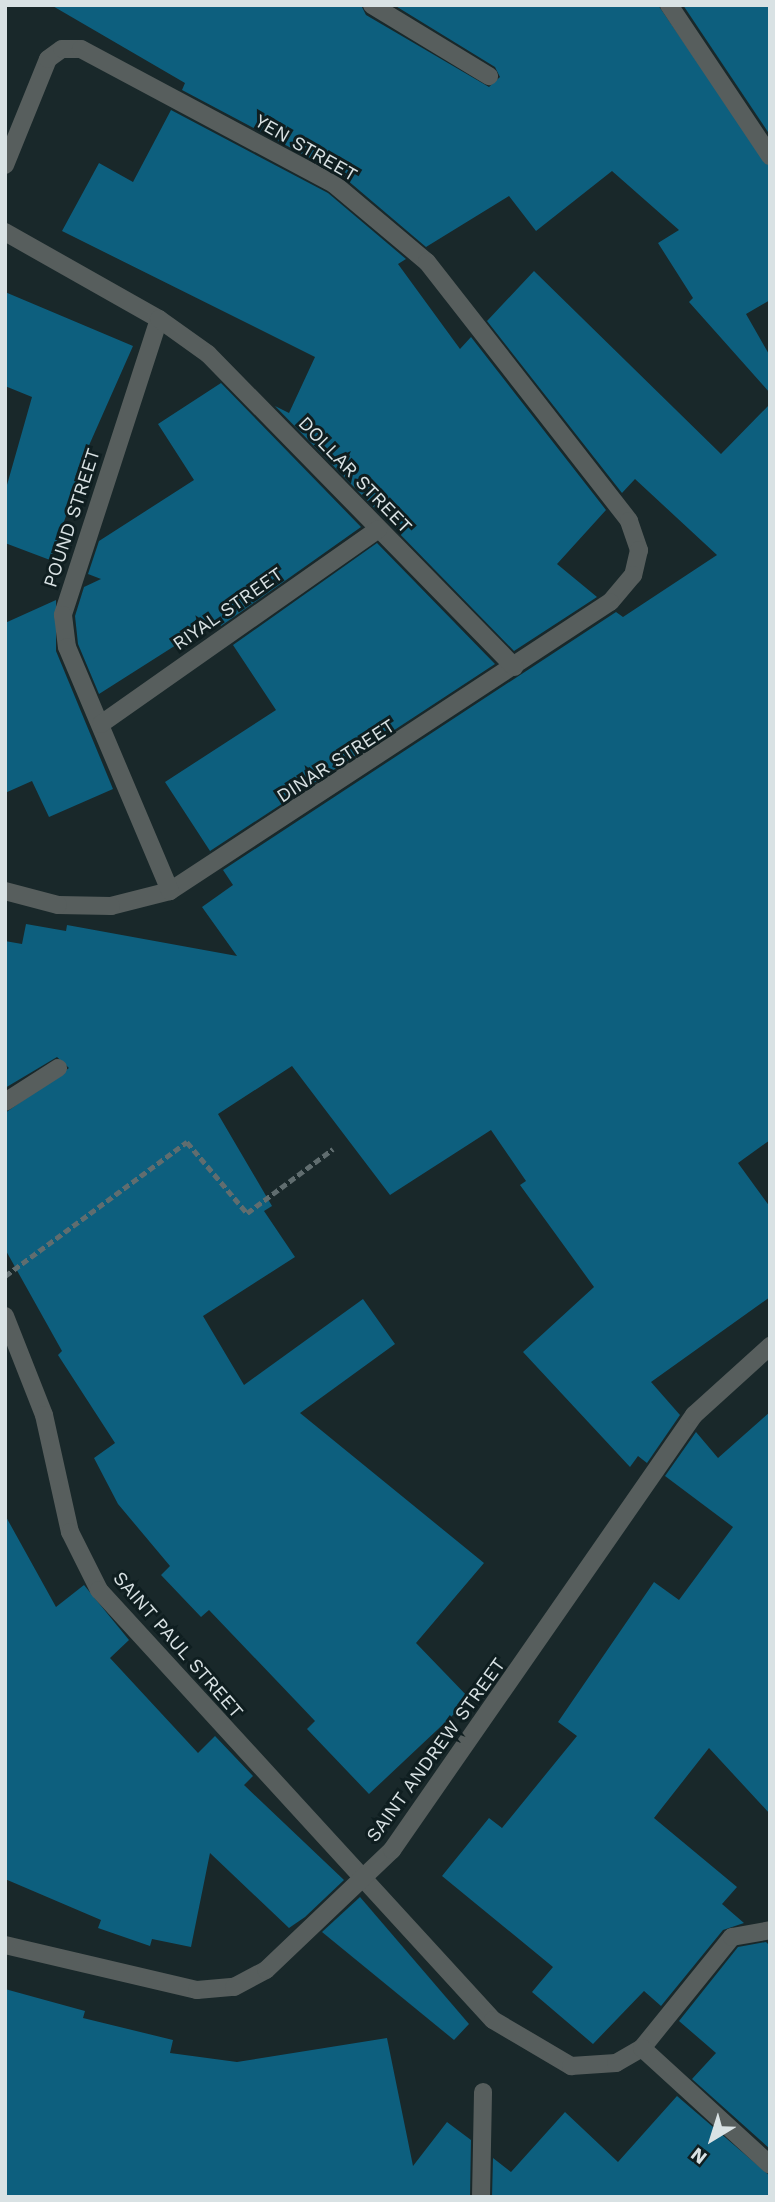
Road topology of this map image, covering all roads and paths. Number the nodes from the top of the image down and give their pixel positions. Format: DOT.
graph roads {
  1 [pos="372,5"];
  2 [pos="669,5"];
  3 [pos="489,76"];
  4 [pos="770,156"];
  5 [pos="5,165"];
  6 [pos="5,232"];
  7 [pos="159,319"];
  8 [pos="378,530"];
  9 [pos="639,550"];
  10 [pos="514,667"];
  11 [pos="101,724"];
  12 [pos="5,891"];
  13 [pos="170,891"];
  14 [pos="58,1068"];
  15 [pos="5,1102"];
  16 [pos="333,1149"];
  17 [pos="5,1276"];
  18 [pos="5,1316"];
  19 [pos="764,1351"];
  20 [pos="770,1370"];
  21 [pos="365,1880"];
  22 [pos="770,1930"];
  23 [pos="5,1945"];
  24 [pos="642,2048"];
  25 [pos="483,2092"];
  26 [pos="770,2165"];
  27 [pos="481,2197"];
  1 -- 3 [label="street"];
  2 -- 4 [label="street"];
  5 -- 9 [label="street, YEN STREET"];
  6 -- 7 [label="street"];
  7 -- 8 [label="street, DOLLAR STREET"];
  7 -- 11 [label="street, POUND STREET"];
  8 -- 10 [label="street, DOLLAR STREET"];
  8 -- 11 [label="street, RIYAL STREET"];
  9 -- 10 [label="street, DINAR STREET"];
  10 -- 13 [label="street, DINAR STREET"];
  11 -- 13 [label="street, POUND STREET"];
  12 -- 13 [label="street, DINAR STREET"];
  14 -- 15 [label="street"];
  16 -- 17 [label="path"];
  18 -- 21 [label="street, SAINT PAUL STREET"];
  19 -- 20 [label="street"];
  19 -- 21 [label="street, SAINT ANDREW STREET"];
  21 -- 23 [label="street, SAINT ANDREW STREET"];
  21 -- 24 [label="street, SAINT PAUL STREET"];
  22 -- 24 [label="street"];
  24 -- 26 [label="street"];
  25 -- 27 [label="street"];
}
